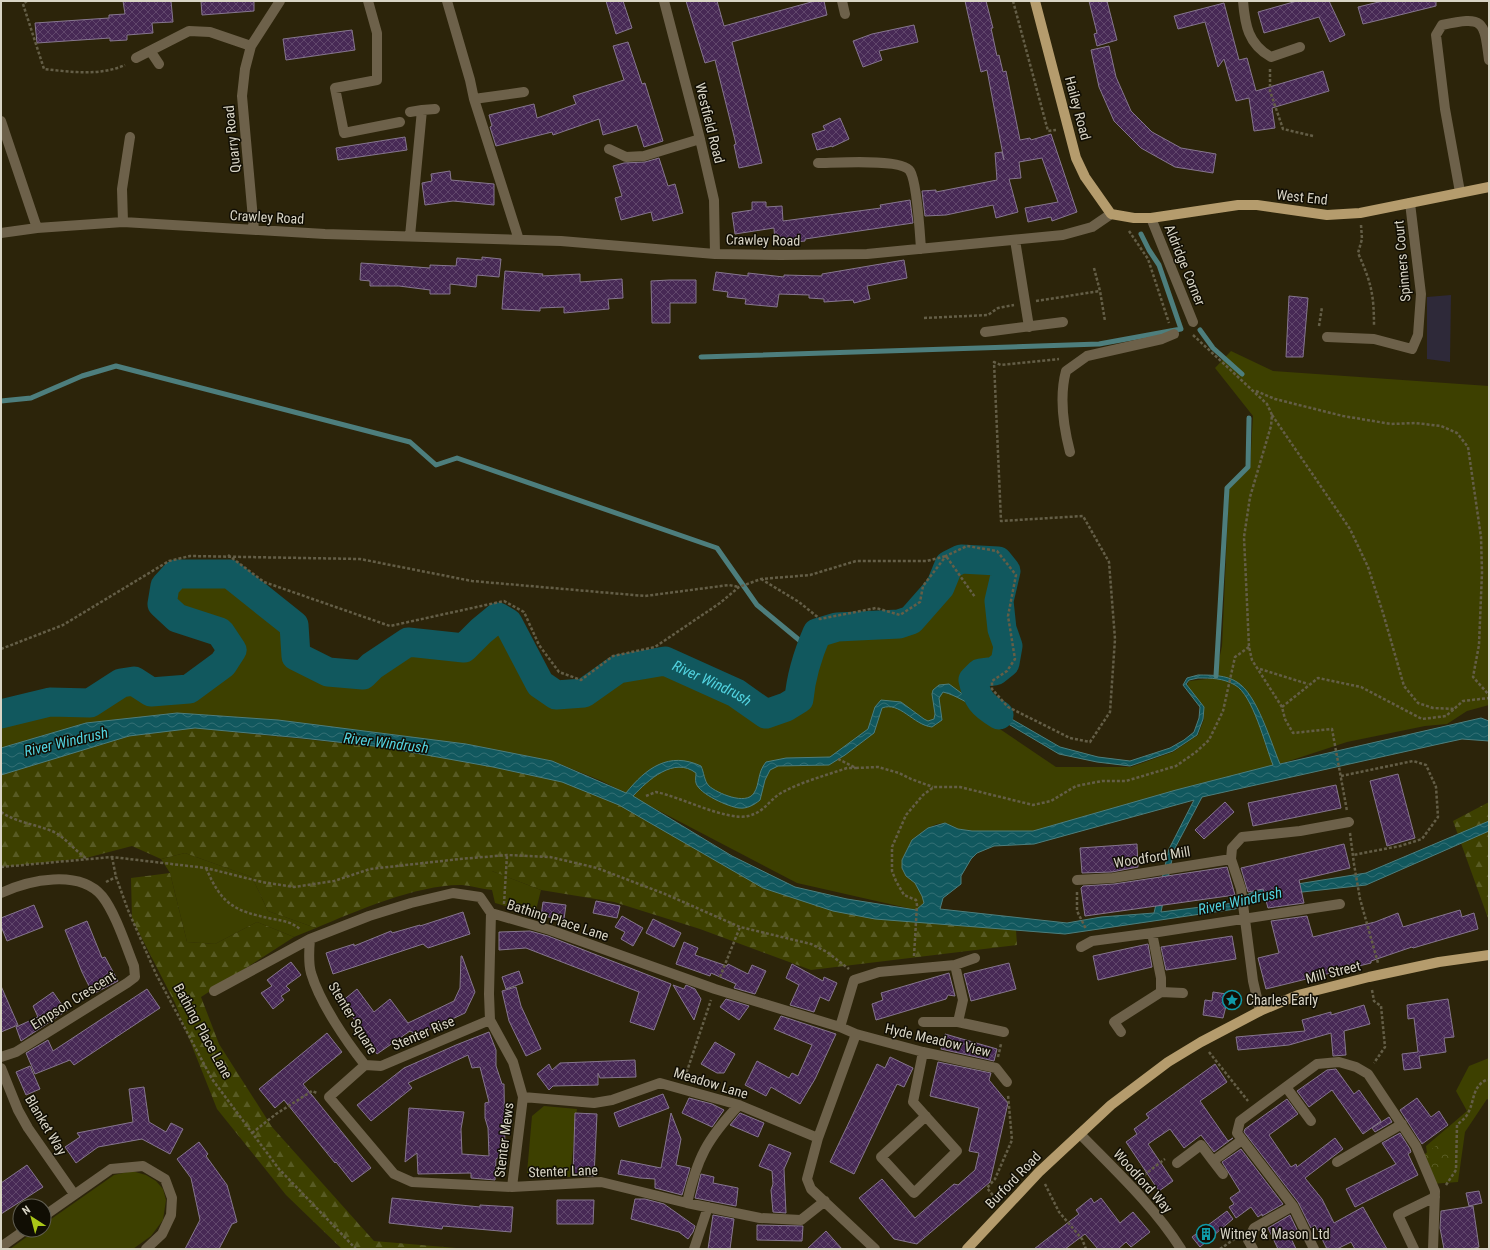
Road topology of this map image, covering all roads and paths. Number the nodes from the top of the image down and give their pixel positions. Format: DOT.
graph roads {
  1 [pos="27,1"];
  2 [pos="280,1"];
  3 [pos="368,1"];
  4 [pos="447,1"];
  5 [pos="664,1"];
  6 [pos="842,1"];
  7 [pos="1013,1"];
  8 [pos="1035,1"];
  9 [pos="1242,1"];
  10 [pos="845,14"];
  11 [pos="251,46"];
  12 [pos="1300,48"];
  13 [pos="151,52"];
  14 [pos="1270,57"];
  15 [pos="136,58"];
  16 [pos="1489,60"];
  17 [pos="159,64"];
  18 [pos="524,92"];
  19 [pos="474,99"];
  20 [pos="435,109"];
  21 [pos="422,110"];
  22 [pos="410,112"];
  23 [pos="1,121"];
  24 [pos="400,122"];
  25 [pos="1069,128"];
  26 [pos="1313,136"];
  27 [pos="130,137"];
  28 [pos="700,139"];
  29 [pos="609,149"];
  30 [pos="818,163"];
  31 [pos="1489,187"];
  32 [pos="1460,192"];
  33 [pos="1410,203"];
  34 [pos="1360,213"];
  35 [pos="1111,214"];
  36 [pos="1151,218"];
  37 [pos="123,222"];
  38 [pos="37,228"];
  39 [pos="254,230"];
  40 [pos="1,233"];
  41 [pos="410,236"];
  42 [pos="519,240"];
  43 [pos="1015,240"];
  44 [pos="921,249"];
  45 [pos="714,254"];
  46 [pos="1094,268"];
  47 [pos="1105,321"];
  48 [pos="1063,322"];
  49 [pos="1193,322"];
  50 [pos="1169,323"];
  51 [pos="1029,326"];
  52 [pos="985,332"];
  53 [pos="1174,334"];
  54 [pos="1191,334"];
  55 [pos="1327,337"];
  56 [pos="1374,339"];
  57 [pos="1064,358"];
  58 [pos="1253,390"];
  59 [pos="1272,415"];
  60 [pos="1070,452"];
  61 [pos="228,555"];
  62 [pos="946,556"];
  63 [pos="761,579"];
  64 [pos="739,587"];
  65 [pos="975,597"];
  66 [pos="1249,647"];
  67 [pos="1,649"];
  68 [pos="1259,669"];
  69 [pos="1309,684"];
  70 [pos="1489,697"];
  71 [pos="1282,707"];
  72 [pos="1454,709"];
  73 [pos="838,760"];
  74 [pos="856,768"];
  75 [pos="934,787"];
  76 [pos="646,796"];
  77 [pos="1,812"];
  78 [pos="1349,822"];
  79 [pos="507,855"];
  80 [pos="1353,855"];
  81 [pos="112,857"];
  82 [pos="86,858"];
  83 [pos="1231,859"];
  84 [pos="1,867"];
  85 [pos="206,868"];
  86 [pos="1356,873"];
  87 [pos="1077,880"];
  88 [pos="1,893"];
  89 [pos="1340,904"];
  90 [pos="491,914"];
  91 [pos="1244,915"];
  92 [pos="504,917"];
  93 [pos="740,927"];
  94 [pos="1087,931"];
  95 [pos="1152,933"];
  96 [pos="310,939"];
  97 [pos="914,946"];
  98 [pos="1081,947"];
  99 [pos="1489,955"];
  100 [pos="974,958"];
  101 [pos="955,965"];
  102 [pos="1373,976"];
  103 [pos="854,980"];
  104 [pos="715,989"];
  105 [pos="214,991"];
  106 [pos="1161,992"];
  107 [pos="1184,992"];
  108 [pos="1260,1011"];
  109 [pos="490,1020"];
  110 [pos="924,1022"];
  111 [pos="958,1022"];
  112 [pos="840,1027"];
  113 [pos="1004,1032"];
  114 [pos="1121,1032"];
  115 [pos="856,1034"];
  116 [pos="1201,1042"];
  117 [pos="923,1052"];
  118 [pos="1,1057"];
  119 [pos="365,1065"];
  120 [pos="1,1068"];
  121 [pos="996,1068"];
  122 [pos="1368,1074"];
  123 [pos="1489,1080"];
  124 [pos="1007,1082"];
  125 [pos="681,1087"];
  126 [pos="1286,1087"];
  127 [pos="329,1097"];
  128 [pos="523,1097"];
  129 [pos="739,1105"];
  130 [pos="1254,1110"];
  131 [pos="926,1116"];
  132 [pos="1311,1121"];
  133 [pos="1402,1124"];
  134 [pos="252,1133"];
  135 [pos="1080,1134"];
  136 [pos="818,1138"];
  137 [pos="1242,1140"];
  138 [pos="1169,1156"];
  139 [pos="1213,1161"];
  140 [pos="1337,1162"];
  141 [pos="1177,1163"];
  142 [pos="1039,1172"];
  143 [pos="1223,1174"];
  144 [pos="1130,1185"];
  145 [pos="512,1187"];
  146 [pos="74,1194"];
  147 [pos="1435,1194"];
  148 [pos="825,1202"];
  149 [pos="686,1203"];
  150 [pos="1293,1206"];
  151 [pos="708,1207"];
  152 [pos="1003,1209"];
  153 [pos="52,1210"];
  154 [pos="1237,1237"];
  155 [pos="13,1238"];
  156 [pos="1,1247"];
  157 [pos="1430,1248"];
  158 [pos="146,1249"];
  159 [pos="356,1249"];
  160 [pos="694,1249"];
  161 [pos="875,1249"];
  162 [pos="967,1249"];
  163 [pos="1086,1249"];
  164 [pos="1181,1249"];
  165 [pos="1220,1249"];
  166 [pos="1253,1249"];
  167 [pos="1314,1249"];
  168 [pos="1414,1249"];
  1 -- 15 [label="path"];
  2 -- 11 [label="street, Quarry Road"];
  3 -- 24 [label="street"];
  4 -- 19 [label="street"];
  5 -- 28 [label="street, Westfield Road"];
  6 -- 10 [label="street"];
  7 -- 25 [label="path"];
  8 -- 25 [label="main road, Hailey Road"];
  9 -- 14 [label="street"];
  11 -- 13 [label="street"];
  11 -- 39 [label="street, Quarry Road"];
  12 -- 14 [label="street"];
  13 -- 15 [label="street"];
  13 -- 17 [label="street"];
  14 -- 26 [label="path"];
  16 -- 32 [label="street"];
  18 -- 19 [label="street"];
  19 -- 42 [label="street"];
  20 -- 21 [label="street"];
  21 -- 22 [label="street"];
  21 -- 41 [label="street"];
  23 -- 38 [label="street"];
  25 -- 35 [label="main road, Hailey Road"];
  27 -- 37 [label="street"];
  28 -- 29 [label="street"];
  28 -- 45 [label="street, Westfield Road"];
  30 -- 44 [label="street"];
  31 -- 32 [label="main road, West End"];
  32 -- 33 [label="main road, West End"];
  33 -- 34 [label="main road, West End"];
  33 -- 56 [label="street, Spinners Court"];
  34 -- 36 [label="main road, West End"];
  34 -- 56 [label="path"];
  35 -- 36 [label="main road, West End"];
  35 -- 43 [label="street, Crawley Road"];
  35 -- 50 [label="path"];
  36 -- 49 [label="street, Aldridge Corner"];
  37 -- 38 [label="street, Crawley Road"];
  37 -- 39 [label="street, Crawley Road"];
  38 -- 40 [label="street, Crawley Road"];
  39 -- 41 [label="street, Crawley Road"];
  41 -- 42 [label="street, Crawley Road"];
  42 -- 45 [label="street, Crawley Road"];
  43 -- 44 [label="street, Crawley Road"];
  43 -- 51 [label="street"];
  44 -- 45 [label="street, Crawley Road"];
  46 -- 47 [label="path"];
  48 -- 51 [label="street"];
  51 -- 52 [label="street"];
  53 -- 60 [label="street"];
  54 -- 58 [label="path"];
  55 -- 56 [label="street, Spinners Court"];
  57 -- 62 [label="path"];
  58 -- 59 [label="path"];
  58 -- 70 [label="path"];
  59 -- 66 [label="path"];
  59 -- 72 [label="path"];
  61 -- 64 [label="path"];
  61 -- 64 [label="path"];
  61 -- 67 [label="path"];
  62 -- 63 [label="path"];
  62 -- 63 [label="path"];
  62 -- 65 [label="path"];
  63 -- 64 [label="path"];
  66 -- 68 [label="path"];
  66 -- 75 [label="path"];
  68 -- 69 [label="path"];
  68 -- 71 [label="path"];
  69 -- 71 [label="path"];
  69 -- 72 [label="path"];
  70 -- 72 [label="path"];
  71 -- 80 [label="path"];
  73 -- 74 [label="path"];
  74 -- 75 [label="path"];
  74 -- 76 [label="path"];
  75 -- 97 [label="path"];
  77 -- 82 [label="path"];
  78 -- 83 [label="street"];
  79 -- 85 [label="path"];
  79 -- 92 [label="path"];
  79 -- 93 [label="path"];
  81 -- 82 [label="path"];
  81 -- 85 [label="path"];
  81 -- 134 [label="path, Bathing Place Lane"];
  82 -- 84 [label="path"];
  83 -- 87 [label="street, Woodford Mill"];
  83 -- 91 [label="street"];
  85 -- 96 [label="path"];
  86 -- 102 [label="path"];
  87 -- 94 [label="path"];
  88 -- 118 [label="street, Empson Crescent"];
  89 -- 91 [label="street"];
  90 -- 92 [label="street, Bathing Place Lane"];
  90 -- 96 [label="street, Bathing Place Lane"];
  90 -- 109 [label="street"];
  91 -- 95 [label="street"];
  91 -- 108 [label="street"];
  92 -- 104 [label="street, Bathing Place Lane"];
  93 -- 103 [label="path"];
  93 -- 104 [label="path"];
  95 -- 98 [label="street"];
  95 -- 106 [label="street"];
  96 -- 105 [label="street, Bathing Place Lane"];
  96 -- 119 [label="street, Stenter Square"];
  99 -- 102 [label="main road, Mill Street"];
  100 -- 101 [label="street"];
  101 -- 103 [label="street"];
  101 -- 111 [label="street"];
  102 -- 108 [label="main road, Mill Street"];
  102 -- 122 [label="path"];
  103 -- 112 [label="street"];
  104 -- 112 [label="street, Bathing Place Lane"];
  104 -- 125 [label="path"];
  106 -- 107 [label="street"];
  106 -- 114 [label="street"];
  108 -- 116 [label="main road, Mill Street"];
  109 -- 119 [label="street, Stenter Rise"];
  109 -- 128 [label="street"];
  110 -- 111 [label="street"];
  111 -- 113 [label="street"];
  112 -- 115 [label="street, Hyde Meadow View"];
  113 -- 121 [label="path"];
  115 -- 117 [label="street, Hyde Meadow View"];
  115 -- 136 [label="street"];
  116 -- 130 [label="path"];
  116 -- 135 [label="main road, Mill Street"];
  117 -- 121 [label="street, Hyde Meadow View"];
  117 -- 131 [label="street"];
  119 -- 127 [label="street, Stenter Square"];
  120 -- 146 [label="street, Blanket Way"];
  121 -- 124 [label="street, Hyde Meadow View"];
  122 -- 126 [label="street"];
  122 -- 133 [label="street"];
  123 -- 147 [label="path"];
  124 -- 152 [label="path"];
  125 -- 128 [label="street, Meadow Lane"];
  125 -- 129 [label="street, Meadow Lane"];
  126 -- 130 [label="street"];
  126 -- 132 [label="street"];
  127 -- 134 [label="path"];
  127 -- 145 [label="street, Stenter Lane"];
  128 -- 145 [label="street, Stenter Mews"];
  129 -- 136 [label="street, Meadow Lane"];
  129 -- 149 [label="street"];
  130 -- 137 [label="street"];
  131 -- 131 [label="street"];
  133 -- 140 [label="street"];
  133 -- 147 [label="street"];
  134 -- 159 [label="path, Bathing Place Lane"];
  135 -- 142 [label="main road, Burford Road"];
  135 -- 144 [label="street, Woodford Way"];
  136 -- 148 [label="street"];
  137 -- 139 [label="street"];
  137 -- 150 [label="street"];
  138 -- 144 [label="path"];
  139 -- 141 [label="street"];
  139 -- 143 [label="street"];
  142 -- 152 [label="main road, Burford Road"];
  142 -- 163 [label="path"];
  144 -- 164 [label="street, Woodford Way"];
  145 -- 149 [label="street, Stenter Lane"];
  146 -- 153 [label="street"];
  146 -- 158 [label="street"];
  147 -- 157 [label="street"];
  147 -- 168 [label="street"];
  148 -- 151 [label="street, Stenter Lane"];
  148 -- 161 [label="street"];
  149 -- 151 [label="street, Stenter Lane"];
  150 -- 166 [label="street"];
  150 -- 167 [label="street"];
  151 -- 160 [label="street"];
  152 -- 162 [label="main road, Burford Road"];
  154 -- 165 [label="path"];
  155 -- 156 [label="street"];
}
